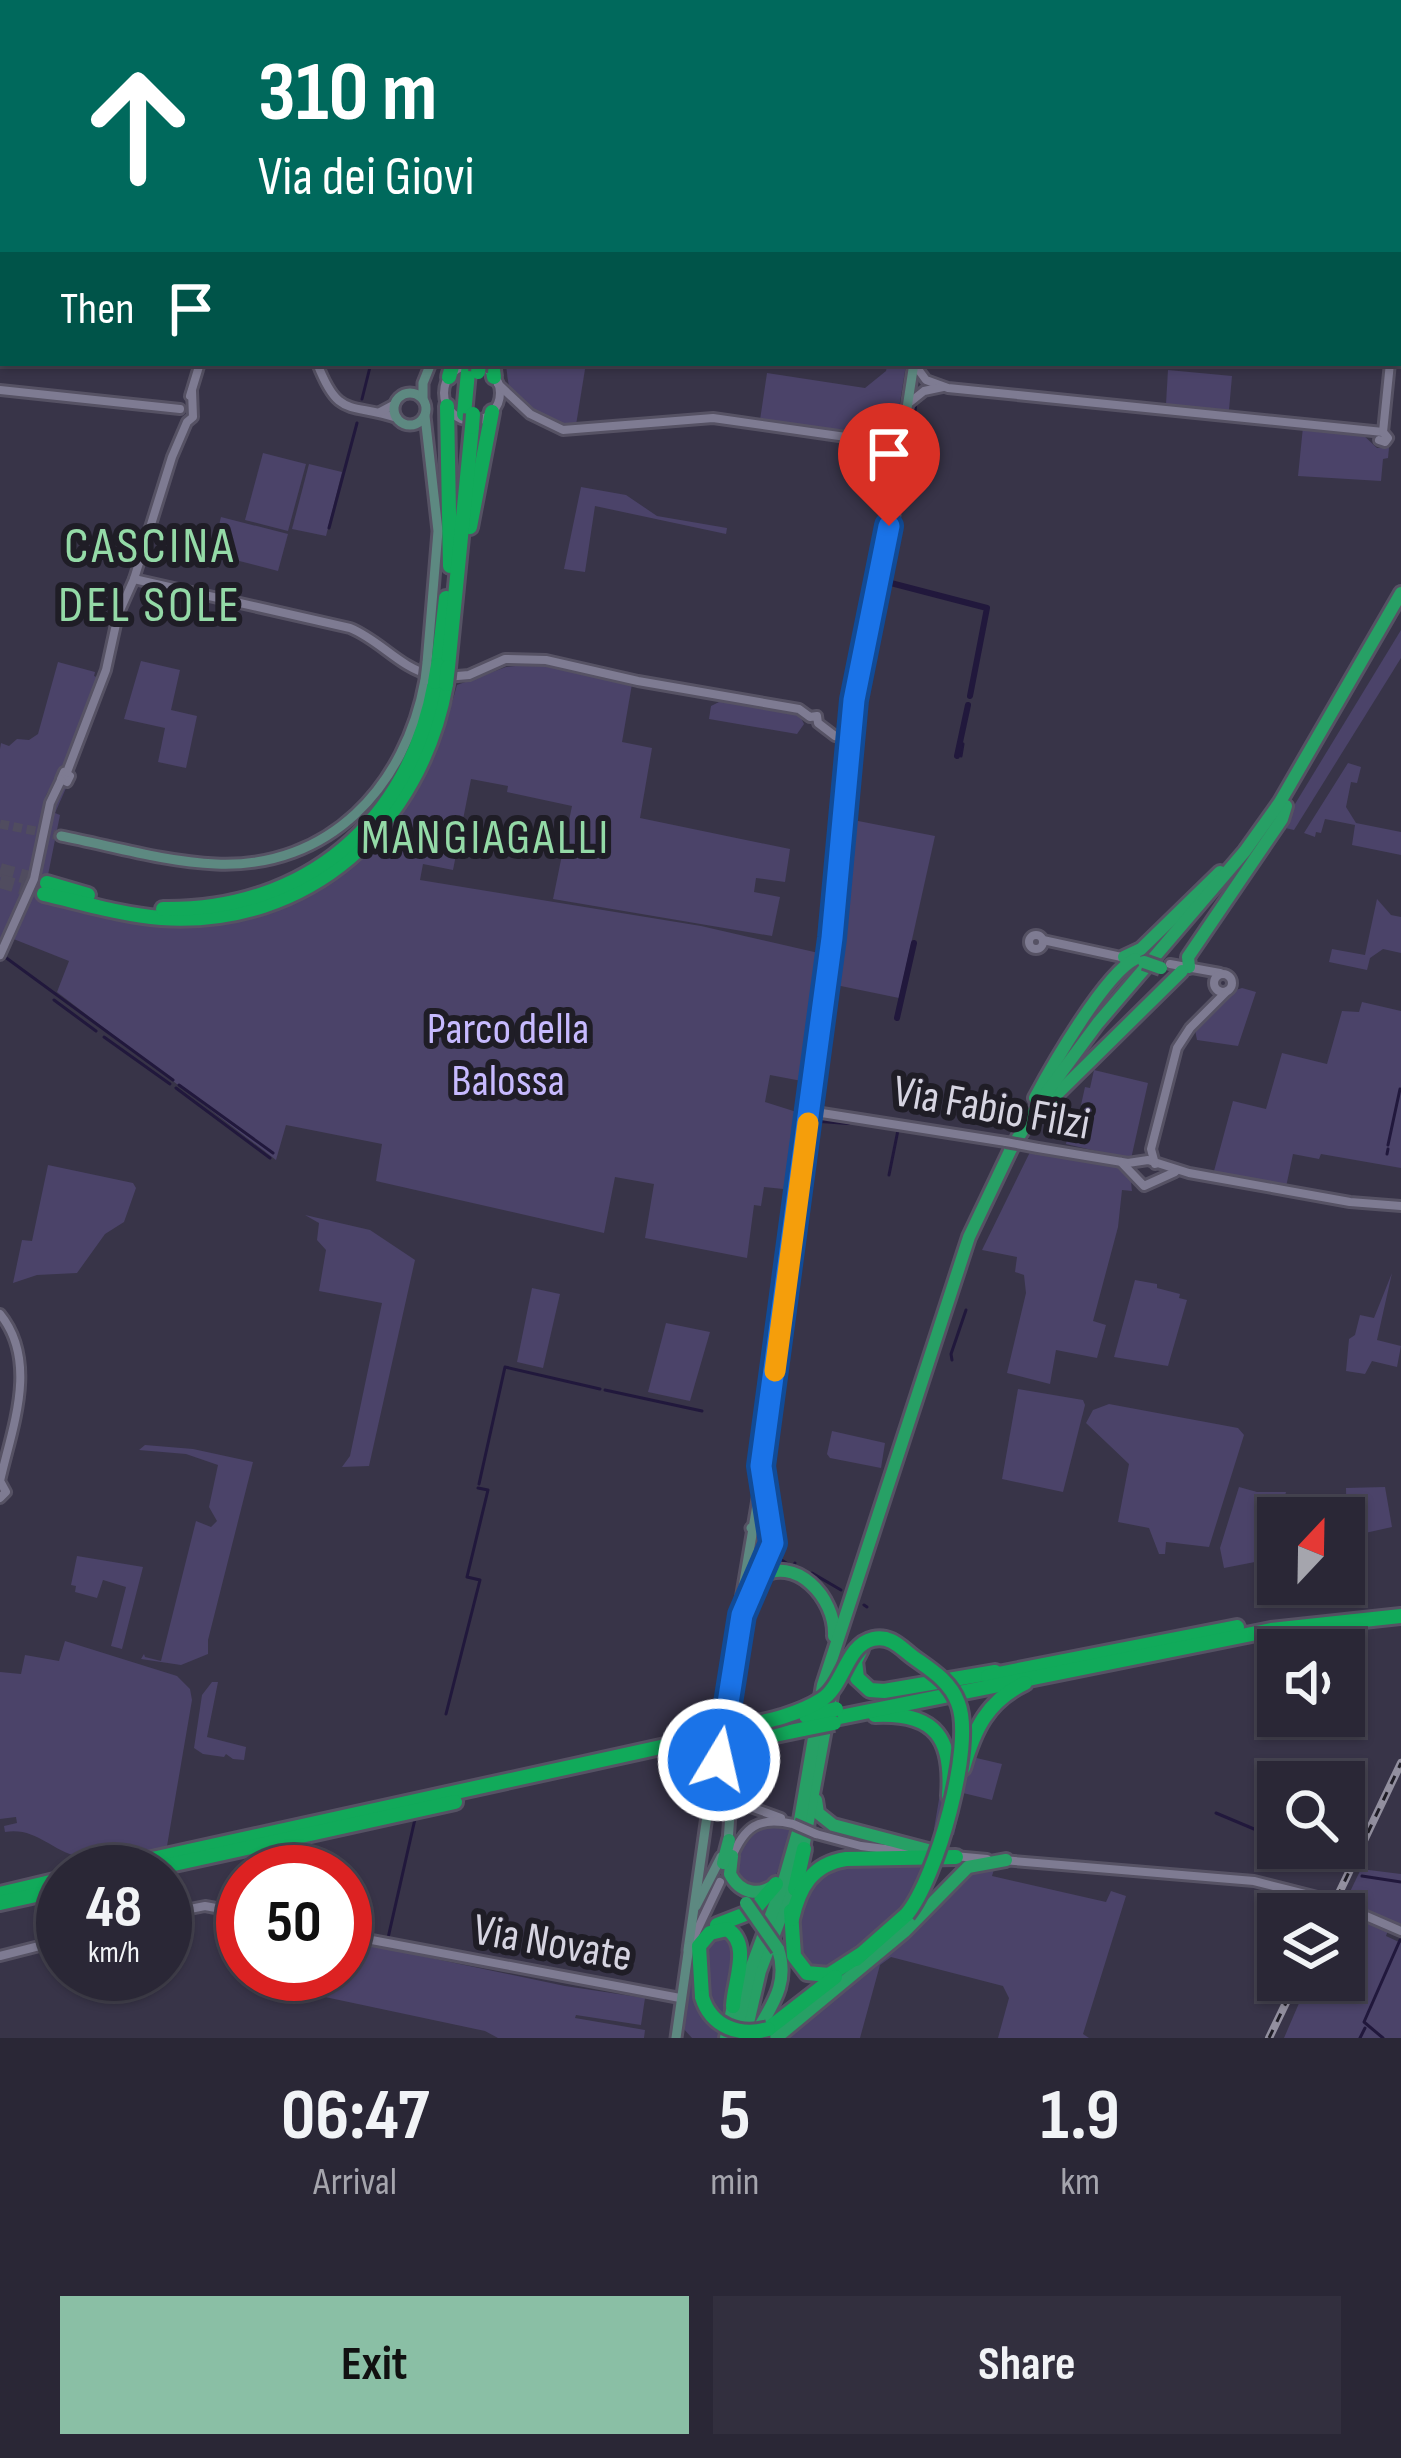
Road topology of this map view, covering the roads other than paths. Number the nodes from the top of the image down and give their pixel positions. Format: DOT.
graph roads {
  1 [pos="199,366"];
  2 [pos="319,366"];
  3 [pos="914,366"];
  4 [pos="916,366"];
  5 [pos="1390,366"];
  6 [pos="473,368"];
  7 [pos="451,370"];
  8 [pos="427,373"];
  9 [pos="495,375"];
  10 [pos="911,383"];
  11 [pos="925,385"];
  12 [pos="0,390"];
  13 [pos="191,393"];
  14 [pos="410,393"];
  15 [pos="423,400"];
  16 [pos="395,404"];
  17 [pos="908,404"];
  18 [pos="447,406"];
  19 [pos="518,406"];
  20 [pos="147,407"];
  21 [pos="165,409"];
  22 [pos="493,411"];
  23 [pos="379,412"];
  24 [pos="184,414"];
  25 [pos="425,416"];
  26 [pos="397,418"];
  27 [pos="468,420"];
  28 [pos="905,424"];
  29 [pos="411,425"];
  30 [pos="885,436"];
  31 [pos="867,440"];
  32 [pos="428,441"];
  33 [pos="902,445"];
  34 [pos="885,448"];
  35 [pos="898,465"];
  36 [pos="450,566"];
  37 [pos="134,580"];
  38 [pos="1401,593"];
  39 [pos="1401,609"];
  40 [pos="453,620"];
  41 [pos="439,674"];
  42 [pos="850,740"];
  43 [pos="1286,806"];
  44 [pos="61,836"];
  45 [pos="1240,857"];
  46 [pos="45,889"];
  47 [pos="1045,944"];
  48 [pos="0,955"];
  49 [pos="1132,959"];
  50 [pos="1174,968"];
  51 [pos="1222,973"];
  52 [pos="1214,985"];
  53 [pos="1226,992"];
  54 [pos="1209,1008"];
  55 [pos="1048,1103"];
  56 [pos="810,1107"];
  57 [pos="1159,1116"];
  58 [pos="1008,1146"];
  59 [pos="1119,1162"];
  60 [pos="1139,1162"];
  61 [pos="1155,1164"];
  62 [pos="1180,1172"];
  63 [pos="1133,1175"];
  64 [pos="1156,1181"];
  65 [pos="1401,1206"];
  66 [pos="0,1314"];
  67 [pos="761,1466"];
  68 [pos="0,1481"];
  69 [pos="0,1498"];
  70 [pos="752,1528"];
  71 [pos="772,1528"];
  72 [pos="748,1549"];
  73 [pos="766,1559"];
  74 [pos="789,1571"];
  75 [pos="758,1578"];
  76 [pos="1400,1612"];
  77 [pos="910,1655"];
  78 [pos="1082,1656"];
  79 [pos="1046,1674"];
  80 [pos="826,1677"];
  81 [pos="835,1717"];
  82 [pos="805,1723"];
  83 [pos="737,1737"];
  84 [pos="698,1747"];
  85 [pos="817,1778"];
  86 [pos="724,1792"];
  87 [pos="728,1808"];
  88 [pos="760,1811"];
  89 [pos="947,1814"];
  90 [pos="793,1824"];
  91 [pos="703,1838"];
  92 [pos="728,1840"];
  93 [pos="800,1845"];
  94 [pos="192,1852"];
  95 [pos="956,1857"];
  96 [pos="192,1860"];
  97 [pos="1006,1860"];
  98 [pos="730,1862"];
  99 [pos="720,1882"];
  100 [pos="776,1884"];
  101 [pos="36,1885"];
  102 [pos="0,1894"];
  103 [pos="36,1895"];
  104 [pos="0,1904"];
  105 [pos="907,1914"];
  106 [pos="792,1919"];
  107 [pos="1401,1931"];
  108 [pos="372,1941"];
  109 [pos="36,1947"];
  110 [pos="688,1949"];
  111 [pos="860,1955"];
  112 [pos="0,1956"];
  113 [pos="834,1983"];
  114 [pos="703,1997"];
  115 [pos="680,1998"];
  116 [pos="733,2006"];
  117 [pos="676,2038"];
  118 [pos="725,2038"];
  119 [pos="744,2038"];
  120 [pos="776,2038"];
  1 -- 13 [label="street"];
  2 -- 23 [label="street"];
  3 -- 10 [label="main road"];
  4 -- 11 [label="street"];
  5 -- 11 [label="street"];
  6 -- 27 [label="highway"];
  7 -- 18 [label="street"];
  8 -- 14 [label="main road"];
  8 -- 15 [label="main road"];
  9 -- 19 [label="street"];
  9 -- 22 [label="street"];
  10 -- 11 [label="street"];
  10 -- 17 [label="main road"];
  11 -- 17 [label="street"];
  12 -- 20 [label="street"];
  13 -- 21 [label="street"];
  13 -- 24 [label="street"];
  14 -- 15 [label="main road"];
  14 -- 16 [label="main road"];
  15 -- 25 [label="main road"];
  16 -- 23 [label="street"];
  16 -- 26 [label="main road"];
  17 -- 28 [label="main road"];
  18 -- 22 [label="street"];
  18 -- 36 [label="highway"];
  19 -- 22 [label="street"];
  19 -- 31 [label="street"];
  20 -- 21 [label="street"];
  20 -- 24 [label="street"];
  21 -- 24 [label="street"];
  22 -- 40 [label="highway"];
  23 -- 26 [label="street"];
  24 -- 37 [label="street"];
  25 -- 29 [label="main road"];
  25 -- 32 [label="main road"];
  26 -- 29 [label="main road"];
  27 -- 36 [label="highway"];
  27 -- 40 [label="highway"];
  28 -- 30 [label="street"];
  28 -- 33 [label="main road"];
  29 -- 32 [label="main road"];
  30 -- 31 [label="street"];
  30 -- 33 [label="street"];
  31 -- 34 [label="street"];
  32 -- 41 [label="main road"];
  33 -- 34 [label="street"];
  33 -- 35 [label="main road"];
  34 -- 35 [label="street"];
  35 -- 42 [label="main road"];
  36 -- 41 [label="highway"];
  37 -- 41 [label="street"];
  37 -- 48 [label="street"];
  38 -- 45 [label="highway"];
  39 -- 43 [label="highway"];
  40 -- 41 [label="highway"];
  41 -- 42 [label="street"];
  41 -- 44 [label="main road"];
  41 -- 46 [label="highway"];
  42 -- 56 [label="main road"];
  43 -- 50 [label="highway"];
  43 -- 55 [label="highway"];
  45 -- 49 [label="highway"];
  45 -- 58 [label="highway"];
  47 -- 49 [label="street"];
  49 -- 50 [label="highway, bridge"];
  49 -- 58 [label="highway"];
  50 -- 51 [label="street"];
  50 -- 52 [label="street"];
  50 -- 55 [label="highway"];
  51 -- 52 [label="street"];
  51 -- 53 [label="street"];
  52 -- 53 [label="street"];
  52 -- 54 [label="street"];
  53 -- 54 [label="street"];
  54 -- 57 [label="street"];
  55 -- 85 [label="highway"];
  56 -- 58 [label="street, Via Fabio Filzi"];
  56 -- 67 [label="main road"];
  57 -- 60 [label="street"];
  57 -- 61 [label="street"];
  58 -- 59 [label="street, Via Fabio Filzi, bridge"];
  58 -- 80 [label="highway"];
  59 -- 60 [label="street, Via Fabio Filzi"];
  59 -- 63 [label="street, Via Fabio Filzi"];
  60 -- 61 [label="street"];
  60 -- 63 [label="street"];
  61 -- 62 [label="street"];
  61 -- 64 [label="street"];
  62 -- 64 [label="street"];
  62 -- 65 [label="street"];
  63 -- 64 [label="street"];
  66 -- 68 [label="street"];
  67 -- 70 [label="main road"];
  67 -- 71 [label="main road"];
  68 -- 69 [label="street"];
  70 -- 71 [label="main road"];
  70 -- 72 [label="main road"];
  71 -- 73 [label="main road"];
  72 -- 73 [label="main road"];
  72 -- 91 [label="main road"];
  73 -- 74 [label="highway"];
  73 -- 75 [label="main road"];
  74 -- 75 [label="highway"];
  74 -- 80 [label="highway"];
  75 -- 86 [label="main road"];
  76 -- 78 [label="highway"];
  76 -- 79 [label="highway"];
  77 -- 78 [label="highway, bridge"];
  77 -- 84 [label="highway, bridge"];
  77 -- 89 [label="highway, bridge"];
  78 -- 81 [label="highway"];
  79 -- 81 [label="highway"];
  79 -- 89 [label="highway, bridge"];
  80 -- 93 [label="highway"];
  81 -- 82 [label="highway, bridge"];
  81 -- 89 [label="highway, bridge"];
  82 -- 83 [label="highway"];
  82 -- 84 [label="highway, bridge"];
  83 -- 84 [label="highway, bridge"];
  83 -- 84 [label="highway, bridge"];
  84 -- 94 [label="highway"];
  84 -- 96 [label="highway"];
  85 -- 93 [label="highway"];
  85 -- 95 [label="highway"];
  86 -- 87 [label="main road"];
  86 -- 88 [label="street"];
  87 -- 88 [label="street"];
  87 -- 91 [label="street"];
  87 -- 92 [label="main road"];
  88 -- 90 [label="street"];
  89 -- 105 [label="highway, bridge"];
  90 -- 95 [label="street, bridge"];
  90 -- 98 [label="street"];
  91 -- 110 [label="main road"];
  92 -- 110 [label="main road"];
  92 -- 119 [label="highway, bridge"];
  93 -- 100 [label="highway"];
  93 -- 106 [label="highway"];
  93 -- 119 [label="highway"];
  95 -- 97 [label="street"];
  95 -- 106 [label="highway"];
  97 -- 107 [label="street"];
  97 -- 113 [label="highway"];
  98 -- 100 [label="highway"];
  99 -- 110 [label="street"];
  100 -- 114 [label="highway"];
  101 -- 102 [label="highway"];
  103 -- 104 [label="highway"];
  105 -- 111 [label="highway"];
  105 -- 113 [label="highway"];
  106 -- 111 [label="highway"];
  108 -- 115 [label="street, Via Novate"];
  109 -- 112 [label="street"];
  110 -- 115 [label="main road"];
  111 -- 113 [label="highway"];
  113 -- 114 [label="highway, bridge"];
  113 -- 120 [label="highway"];
  114 -- 116 [label="highway"];
  115 -- 117 [label="main road"];
  116 -- 118 [label="highway"];
}
